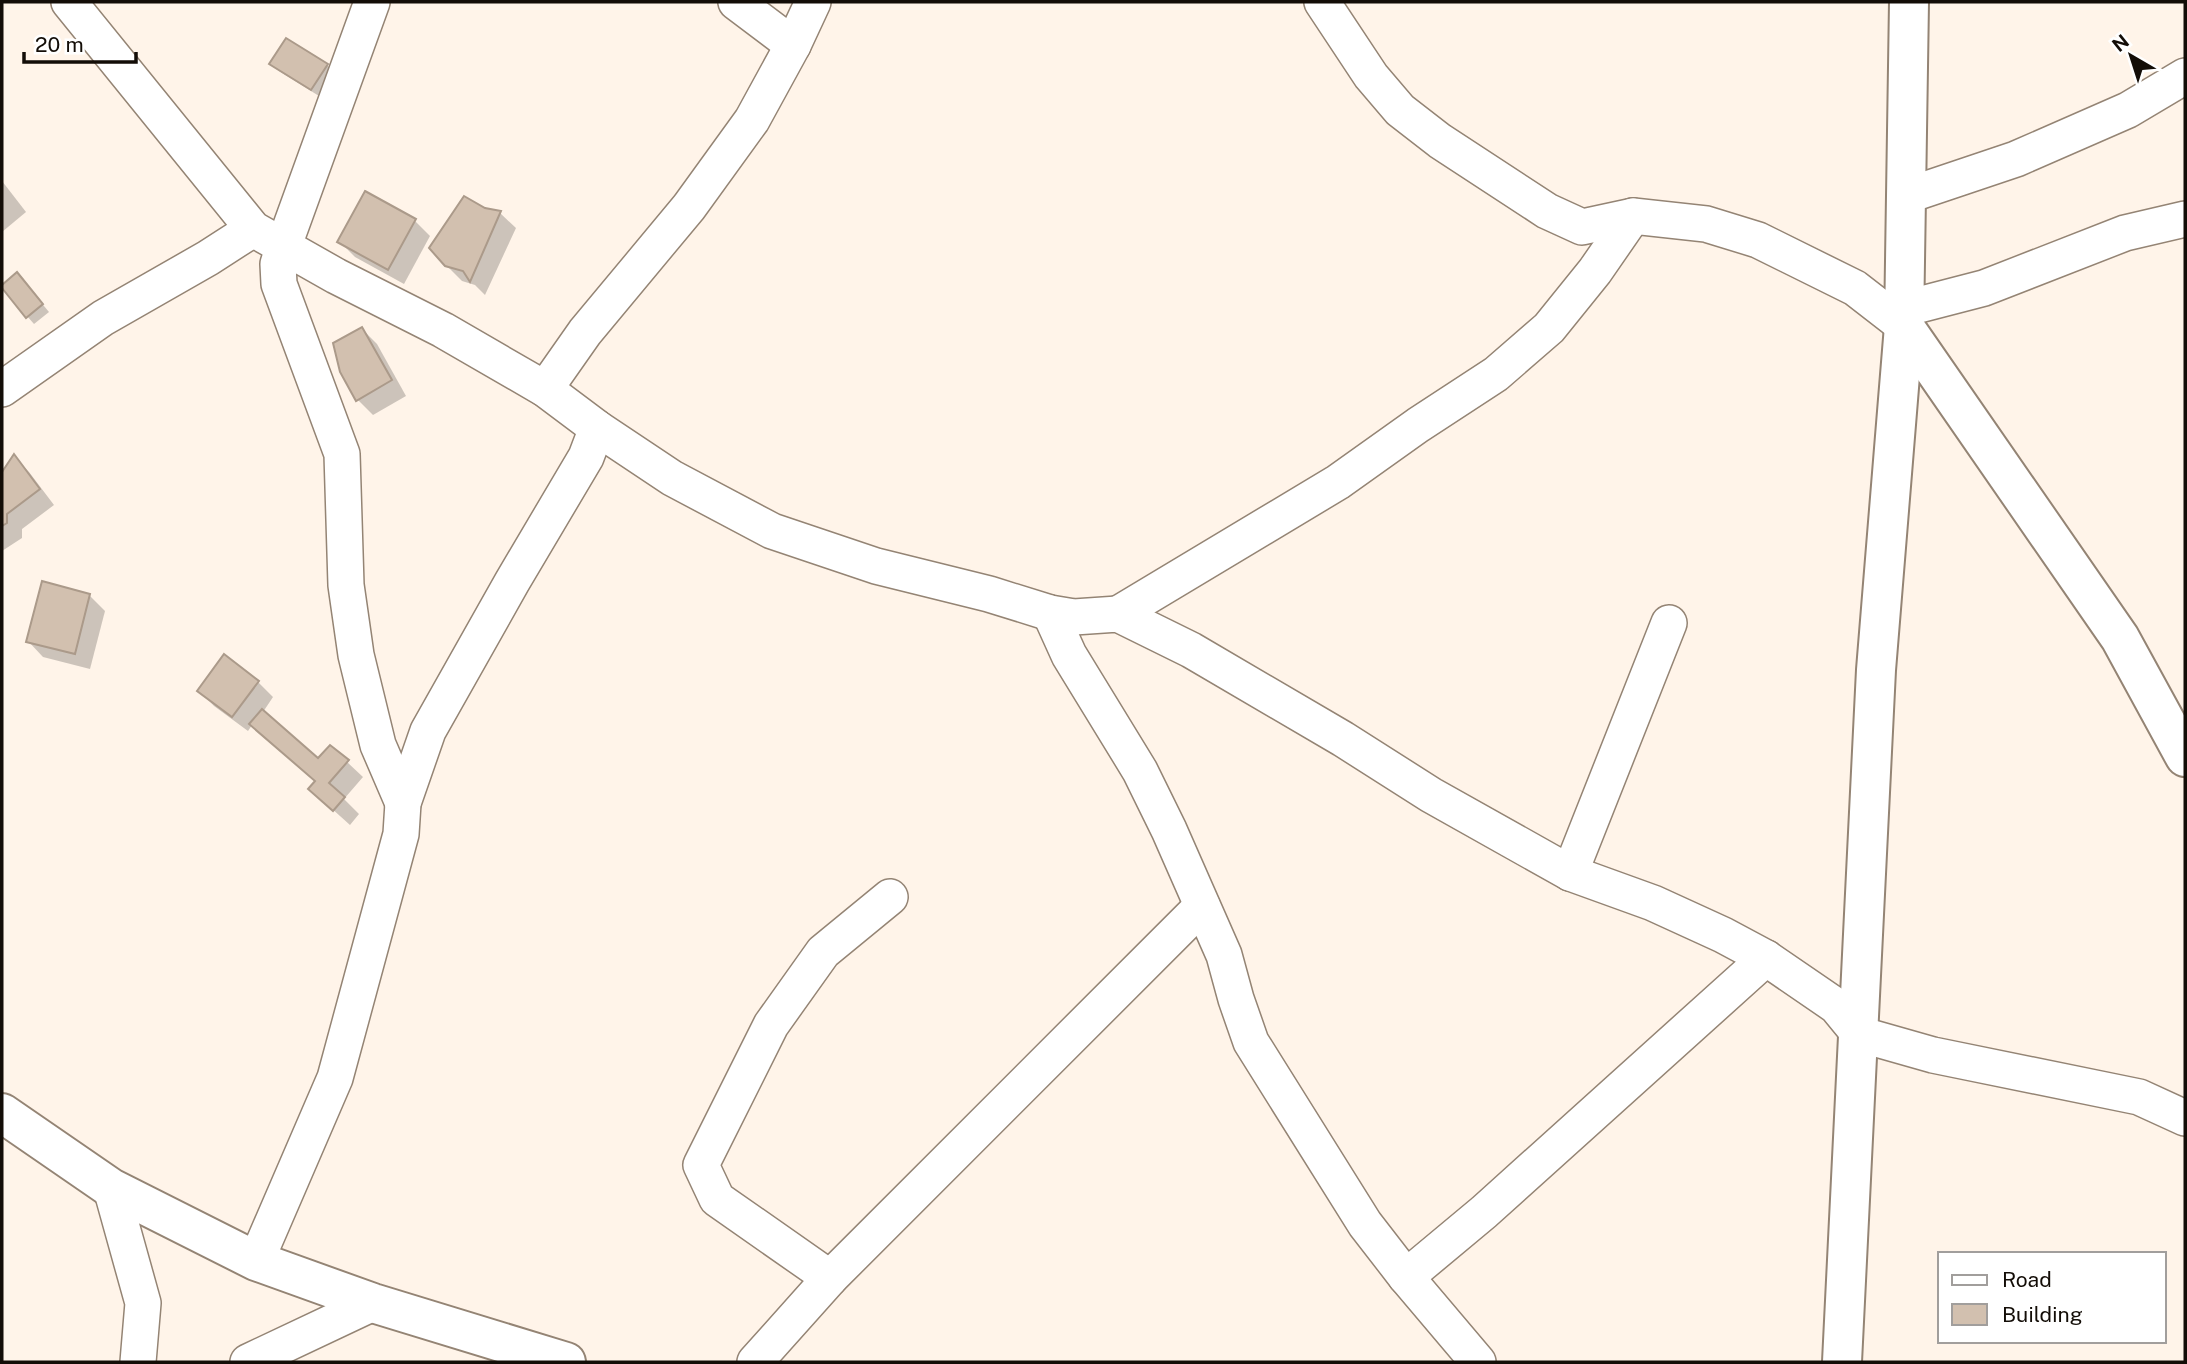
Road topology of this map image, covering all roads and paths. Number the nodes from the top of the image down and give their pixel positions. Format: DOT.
graph roads {
  1 [pos="69,2"];
  2 [pos="372,2"];
  3 [pos="736,2"];
  4 [pos="813,2"];
  5 [pos="1322,2"];
  6 [pos="1909,2"];
  7 [pos="793,45"];
  8 [pos="2185,76"];
  9 [pos="1906,196"];
  10 [pos="1633,216"];
  11 [pos="2185,219"];
  12 [pos="253,229"];
  13 [pos="283,248"];
  14 [pos="1903,317"];
  15 [pos="2,389"];
  16 [pos="545,389"];
  17 [pos="597,428"];
  18 [pos="1050,613"];
  19 [pos="1118,614"];
  20 [pos="1669,623"];
  21 [pos="2185,757"];
  22 [pos="403,803"];
  23 [pos="1570,873"];
  24 [pos="890,897"];
  25 [pos="1202,906"];
  26 [pos="1766,958"];
  27 [pos="1859,1034"];
  28 [pos="2,1112"];
  29 [pos="2185,1118"];
  30 [pos="111,1188"];
  31 [pos="256,1261"];
  32 [pos="1406,1277"];
  33 [pos="830,1278"];
  34 [pos="373,1303"];
  35 [pos="138,1362"];
  36 [pos="248,1362"];
  37 [pos="566,1362"];
  38 [pos="755,1362"];
  39 [pos="1478,1362"];
  40 [pos="1842,1362"];
  1 -- 12 [label="street"];
  2 -- 13 [label="street"];
  3 -- 7 [label="street"];
  4 -- 7 [label="street"];
  5 -- 10 [label="street"];
  6 -- 9 [label="street"];
  7 -- 16 [label="street"];
  8 -- 9 [label="street"];
  9 -- 14 [label="street"];
  10 -- 14 [label="street"];
  10 -- 19 [label="street"];
  11 -- 14 [label="street"];
  12 -- 13 [label="street"];
  12 -- 15 [label="street"];
  13 -- 16 [label="street"];
  13 -- 22 [label="street"];
  14 -- 21 [label="street"];
  14 -- 27 [label="street"];
  16 -- 17 [label="street"];
  17 -- 18 [label="street"];
  17 -- 22 [label="street"];
  18 -- 19 [label="street"];
  18 -- 25 [label="street"];
  19 -- 23 [label="street"];
  20 -- 23 [label="street"];
  22 -- 31 [label="street"];
  23 -- 26 [label="street"];
  24 -- 33 [label="street"];
  25 -- 32 [label="street"];
  25 -- 33 [label="street"];
  26 -- 27 [label="street"];
  26 -- 32 [label="street"];
  27 -- 29 [label="street"];
  27 -- 40 [label="street"];
  28 -- 30 [label="street"];
  30 -- 31 [label="street"];
  30 -- 35 [label="street"];
  31 -- 34 [label="street"];
  32 -- 39 [label="street"];
  33 -- 38 [label="street"];
  34 -- 36 [label="street"];
  34 -- 37 [label="street"];
}
